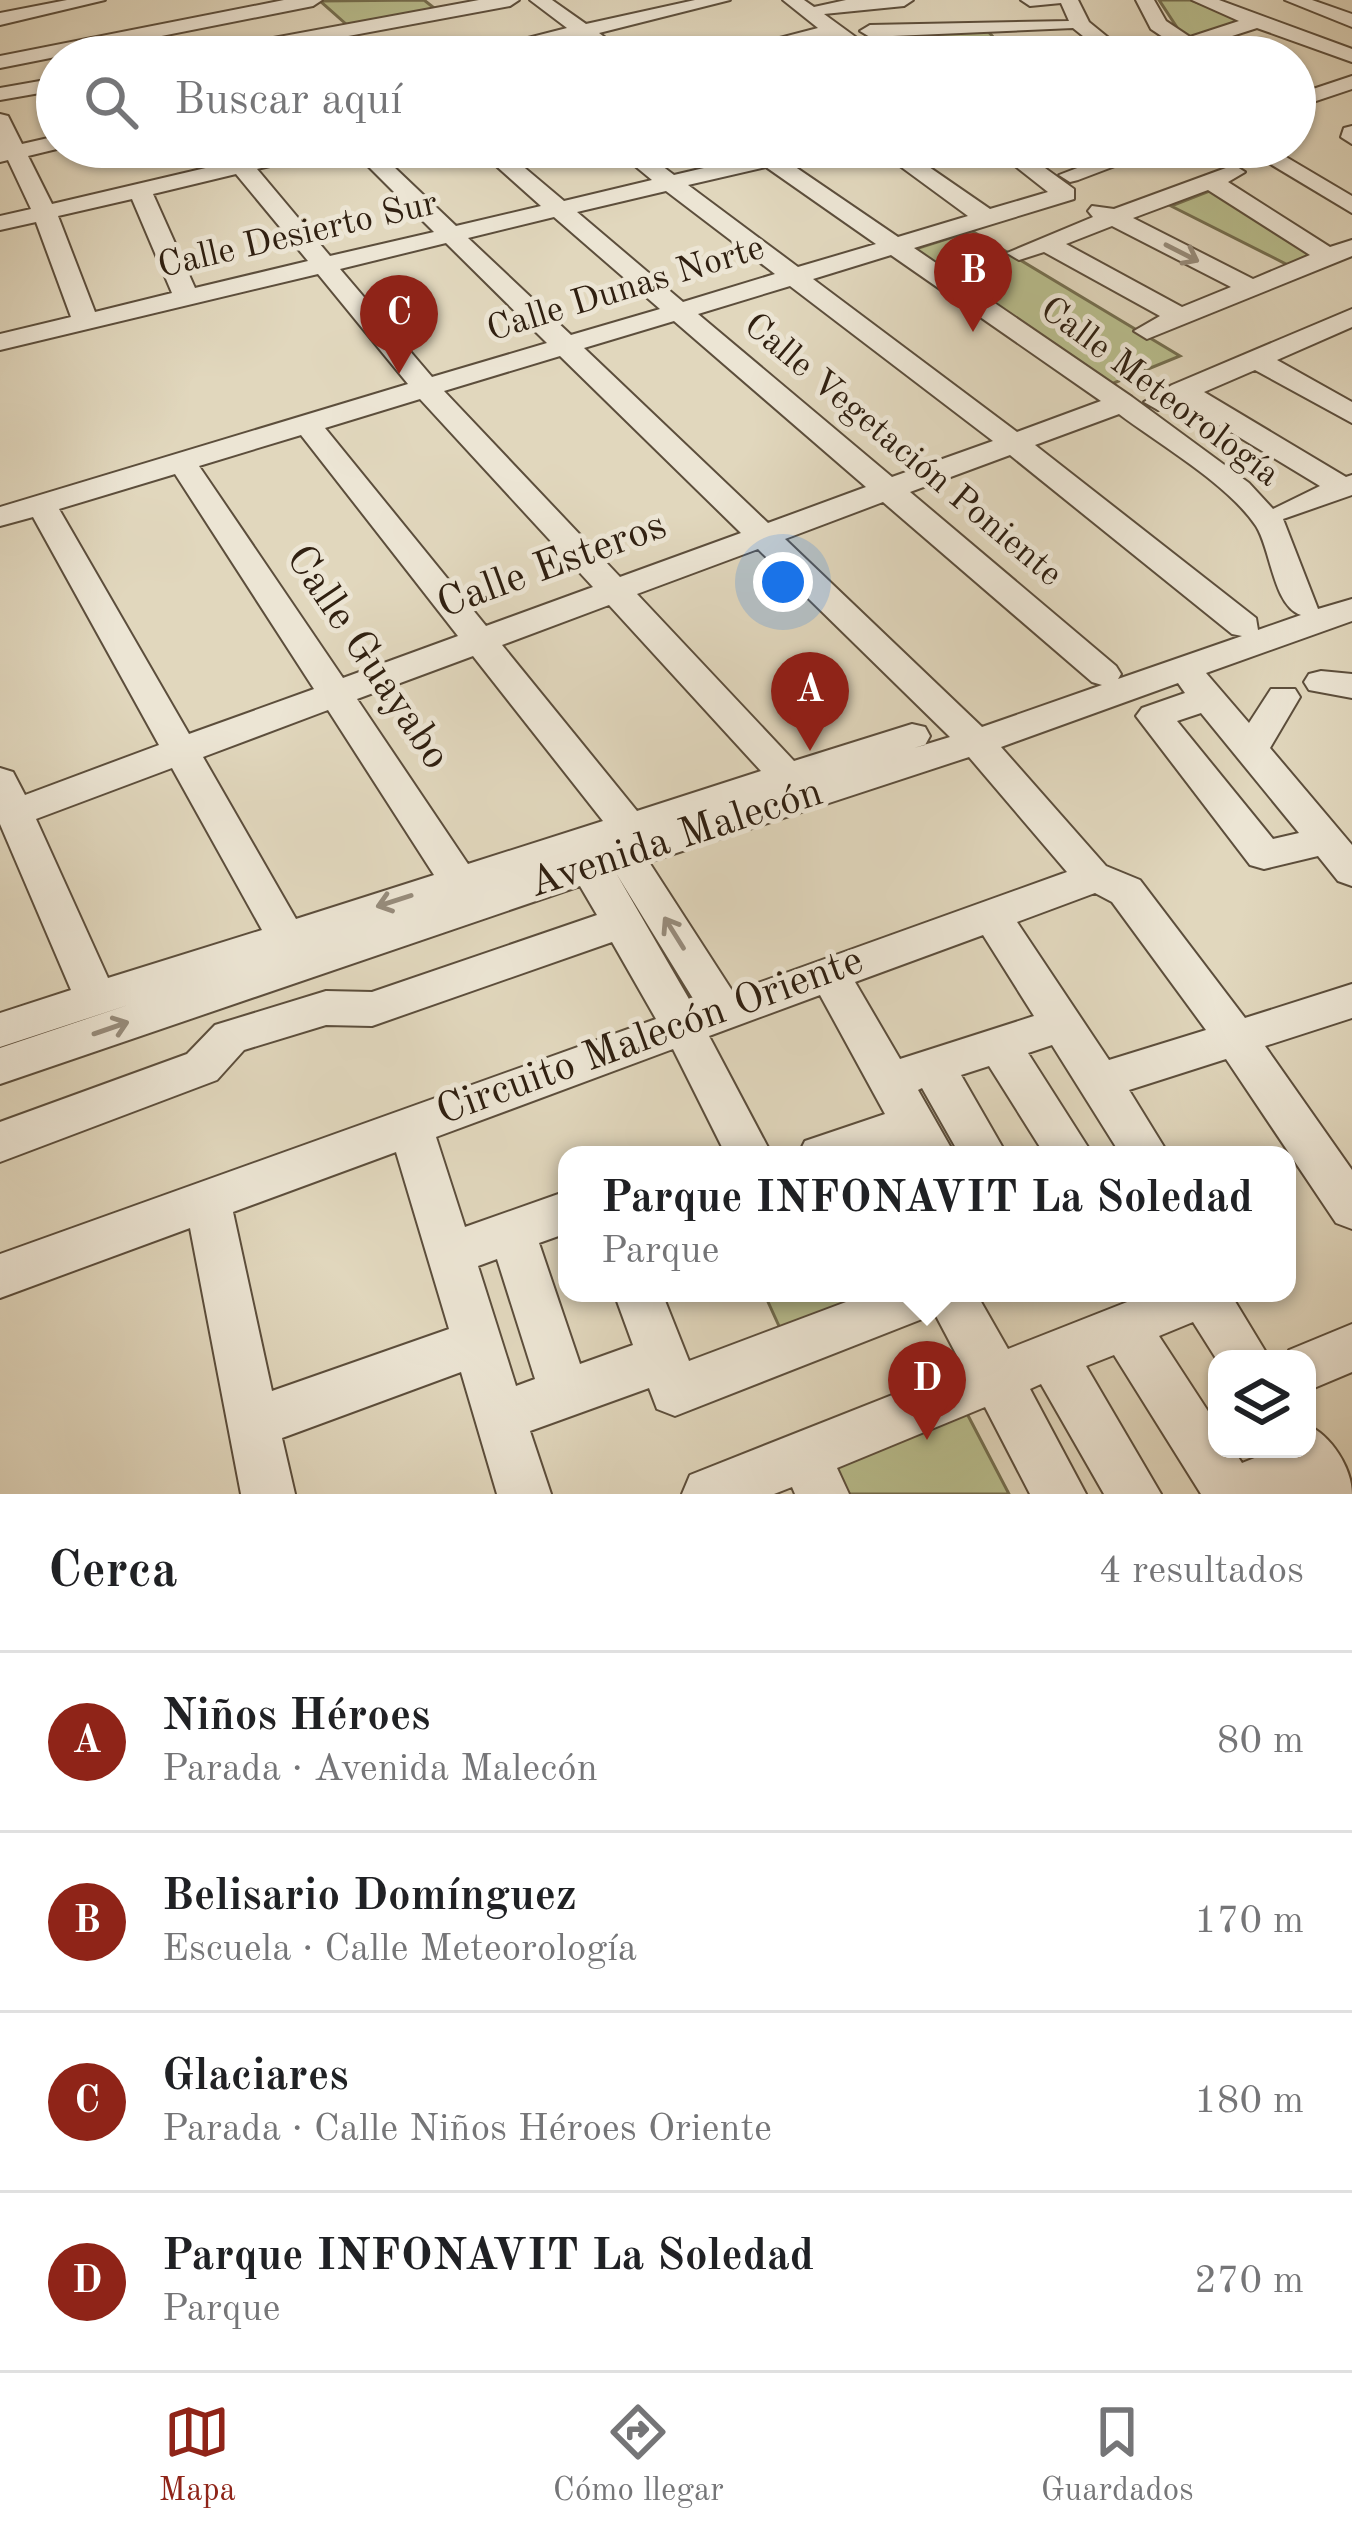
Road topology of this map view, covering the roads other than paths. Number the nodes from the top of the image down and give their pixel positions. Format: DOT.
graph roads {
  1 [pos="99,0"];
  2 [pos="210,0"];
  3 [pos="315,0"];
  4 [pos="510,0"];
  5 [pos="539,0"];
  6 [pos="721,0"];
  7 [pos="792,0"];
  8 [pos="904,0"];
  9 [pos="1030,0"];
  10 [pos="1145,0"];
  11 [pos="1201,0"];
  12 [pos="852,2"];
  13 [pos="1313,2"];
  14 [pos="823,8"];
  15 [pos="227,16"];
  16 [pos="0,19"];
  17 [pos="1258,21"];
  18 [pos="1352,21"];
  19 [pos="1075,25"];
  20 [pos="989,27"];
  21 [pos="469,30"];
  22 [pos="834,30"];
  23 [pos="583,31"];
  24 [pos="130,35"];
  25 [pos="125,36"];
  26 [pos="247,36"];
  27 [pos="355,36"];
  28 [pos="372,36"];
  29 [pos="590,36"];
  30 [pos="808,36"];
  31 [pos="843,36"];
  32 [pos="891,36"];
  33 [pos="998,36"];
  34 [pos="1156,36"];
  35 [pos="1174,36"];
  36 [pos="1191,36"];
  37 [pos="1299,36"];
  38 [pos="1316,42"];
  39 [pos="1323,45"];
  40 [pos="1316,47"];
  41 [pos="36,55"];
  42 [pos="1352,56"];
  43 [pos="0,62"];
  44 [pos="1352,82"];
  45 [pos="36,88"];
  46 [pos="0,94"];
  47 [pos="1316,95"];
  48 [pos="0,121"];
  49 [pos="9,153"];
  50 [pos="203,168"];
  51 [pos="244,168"];
  52 [pos="380,168"];
  53 [pos="510,168"];
  54 [pos="650,168"];
  55 [pos="717,168"];
  56 [pos="782,168"];
  57 [pos="915,168"];
  58 [pos="1036,168"];
  59 [pos="1093,168"];
  60 [pos="1288,168"];
  61 [pos="1311,168"];
  62 [pos="671,184"];
  63 [pos="140,190"];
  64 [pos="1072,190"];
  65 [pos="1352,192"];
  66 [pos="1352,206"];
  67 [pos="560,211"];
  68 [pos="45,213"];
  69 [pos="1113,218"];
  70 [pos="988,219"];
  71 [pos="0,223"];
  72 [pos="1352,223"];
  73 [pos="1298,236"];
  74 [pos="451,237"];
  75 [pos="1046,243"];
  76 [pos="895,246"];
  77 [pos="1341,252"];
  78 [pos="1019,253"];
  79 [pos="330,267"];
  80 [pos="794,277"];
  81 [pos="1252,288"];
  82 [pos="187,299"];
  83 [pos="679,311"];
  84 [pos="1180,317"];
  85 [pos="86,322"];
  86 [pos="1339,322"];
  87 [pos="1147,331"];
  88 [pos="0,342"];
  89 [pos="1352,342"];
  90 [pos="562,346"];
  91 [pos="1256,359"];
  92 [pos="427,388"];
  93 [pos="1122,403"];
  94 [pos="1352,414"];
  95 [pos="307,424"];
  96 [pos="1014,443"];
  97 [pos="182,462"];
  98 [pos="1347,485"];
  99 [pos="888,489"];
  100 [pos="41,504"];
  101 [pos="1287,511"];
  102 [pos="0,517"];
  103 [pos="760,537"];
  104 [pos="1352,586"];
  105 [pos="615,591"];
  106 [pos="1304,606"];
  107 [pos="1352,610"];
  108 [pos="1244,626"];
  109 [pos="478,641"];
  110 [pos="1187,673"];
  111 [pos="1104,674"];
  112 [pos="336,694"];
  113 [pos="1282,697"];
  114 [pos="966,733"];
  115 [pos="1251,749"];
  116 [pos="181,751"];
  117 [pos="794,784"];
  118 [pos="7,797"];
  119 [pos="1326,840"];
  120 [pos="614,849"];
  121 [pos="1352,871"];
  122 [pos="1094,878"];
  123 [pos="467,893"];
  124 [pos="990,913"];
  125 [pos="621,922"];
  126 [pos="286,937"];
  127 [pos="828,972"];
  128 [pos="96,999"];
  129 [pos="1352,1001"];
  130 [pos="702,1017"];
  131 [pos="1062,1024"];
  132 [pos="0,1030"];
  133 [pos="1235,1037"];
  134 [pos="999,1045"];
  135 [pos="0,1066"];
  136 [pos="933,1067"];
  137 [pos="890,1081"];
  138 [pos="1098,1082"];
  139 [pos="410,1124"];
  140 [pos="923,1139"];
  141 [pos="0,1142"];
  142 [pos="746,1146"];
  143 [pos="878,1146"];
  144 [pos="979,1146"];
  145 [pos="1064,1146"];
  146 [pos="1140,1146"];
  147 [pos="207,1199"];
  148 [pos="1352,1208"];
  149 [pos="558,1215"];
  150 [pos="512,1232"];
  151 [pos="450,1254"];
  152 [pos="0,1276"];
  153 [pos="641,1302"];
  154 [pos="907,1302"];
  155 [pos="955,1302"];
  156 [pos="1183,1302"];
  157 [pos="1208,1302"];
  158 [pos="1124,1326"];
  159 [pos="477,1343"];
  160 [pos="1352,1348"];
  161 [pos="1239,1350"];
  162 [pos="1052,1354"];
  163 [pos="663,1359"];
  164 [pos="1316,1363"];
  165 [pos="995,1377"];
  166 [pos="565,1394"];
  167 [pos="500,1417"];
  168 [pos="253,1423"];
  169 [pos="1315,1468"];
  170 [pos="813,1474"];
  171 [pos="268,1494"];
  172 [pos="524,1494"];
  173 [pos="709,1494"];
  174 [pos="1059,1494"];
  175 [pos="1134,1494"];
  176 [pos="1231,1494"];
  1 -- 16 [label="street"];
  1 -- 24 [label="street"];
  2 -- 15 [label="street"];
  3 -- 15 [label="street"];
  3 -- 27 [label="street"];
  4 -- 21 [label="street"];
  5 -- 23 [label="street"];
  6 -- 23 [label="street"];
  7 -- 22 [label="street"];
  8 -- 12 [label="street"];
  9 -- 19 [label="street"];
  10 -- 35 [label="street"];
  11 -- 17 [label="street"];
  12 -- 14 [label="street"];
  13 -- 18 [label="street"];
  15 -- 24 [label="street"];
  15 -- 26 [label="street"];
  17 -- 36 [label="street"];
  17 -- 37 [label="street"];
  19 -- 20 [label="street"];
  19 -- 34 [label="street"];
  20 -- 32 [label="street"];
  20 -- 33 [label="street"];
  21 -- 23 [label="street"];
  21 -- 28 [label="street"];
  22 -- 30 [label="street"];
  22 -- 31 [label="street"];
  23 -- 29 [label="street"];
  24 -- 25 [label="street"];
  38 -- 39 [label="street"];
  39 -- 40 [label="street"];
  39 -- 42 [label="street"];
  41 -- 43 [label="street"];
  44 -- 47 [label="street"];
  45 -- 46 [label="street"];
  48 -- 49 [label="street"];
  49 -- 68 [label="street"];
  50 -- 63 [label="street"];
  51 -- 79 [label="street"];
  52 -- 74 [label="street"];
  53 -- 67 [label="street, Calle Vegetación Poniente"];
  54 -- 62 [label="street"];
  55 -- 62 [label="street, Calle Desierto Sur"];
  56 -- 76 [label="street, Calle Meteorología"];
  57 -- 70 [label="street"];
  58 -- 64 [label="street"];
  59 -- 64 [label="street, Calle Dunas Norte"];
  60 -- 66 [label="street"];
  61 -- 65 [label="street"];
  62 -- 67 [label="street, Calle Desierto Sur"];
  62 -- 80 [label="street"];
  63 -- 68 [label="street"];
  63 -- 82 [label="street"];
  64 -- 69 [label="street"];
  64 -- 70 [label="street, Calle Dunas Norte"];
  67 -- 74 [label="street, Calle Desierto Sur"];
  67 -- 83 [label="street, Calle Vegetación Poniente"];
  68 -- 71 [label="street"];
  68 -- 85 [label="street"];
  69 -- 73 [label="street"];
  69 -- 75 [label="street"];
  69 -- 81 [label="street, one-way"];
  70 -- 76 [label="street, Calle Dunas Norte"];
  72 -- 73 [label="street"];
  73 -- 77 [label="street"];
  74 -- 79 [label="street, Calle Desierto Sur"];
  74 -- 90 [label="street"];
  75 -- 78 [label="street"];
  75 -- 84 [label="street"];
  76 -- 80 [label="street, Calle Dunas Norte"];
  76 -- 93 [label="street, Calle Meteorología"];
  77 -- 81 [label="street"];
  79 -- 82 [label="street, Calle Desierto Sur"];
  79 -- 92 [label="street"];
  80 -- 83 [label="street, Calle Dunas Norte"];
  80 -- 96 [label="street"];
  81 -- 84 [label="street"];
  82 -- 85 [label="street, Calle Desierto Sur"];
  83 -- 90 [label="street, Calle Dunas Norte"];
  83 -- 99 [label="street, Calle Vegetación Poniente"];
  84 -- 87 [label="street"];
  85 -- 88 [label="street, Calle Desierto Sur"];
  86 -- 89 [label="street"];
  86 -- 91 [label="street"];
  90 -- 92 [label="street, Calle Dunas Norte"];
  90 -- 103 [label="street"];
  91 -- 94 [label="street"];
  91 -- 98 [label="street"];
  92 -- 95 [label="street, Calle Dunas Norte"];
  92 -- 105 [label="street"];
  93 -- 96 [label="street, Calle Esteros"];
  93 -- 106 [label="street, Calle Meteorología"];
  95 -- 97 [label="street, Calle Dunas Norte"];
  95 -- 109 [label="street"];
  96 -- 99 [label="street, Calle Esteros"];
  96 -- 108 [label="street"];
  97 -- 100 [label="street, Calle Dunas Norte"];
  97 -- 112 [label="street, Calle Guayabo"];
  98 -- 101 [label="street"];
  99 -- 103 [label="street, Calle Esteros"];
  99 -- 111 [label="street, Calle Vegetación Poniente"];
  100 -- 102 [label="street, Calle Dunas Norte"];
  100 -- 116 [label="street"];
  103 -- 105 [label="street, Calle Esteros"];
  103 -- 114 [label="street"];
  104 -- 106 [label="street, Avenida Malecón"];
  105 -- 109 [label="street, Calle Esteros"];
  105 -- 117 [label="street"];
  106 -- 108 [label="street, Avenida Malecón"];
  107 -- 110 [label="street, Avenida Malecón"];
  108 -- 110 [label="street, Avenida Malecón"];
  109 -- 112 [label="street, Calle Esteros"];
  109 -- 120 [label="street"];
  110 -- 111 [label="street, Avenida Malecón"];
  110 -- 114 [label="street, Avenida Malecón"];
  110 -- 115 [label="street"];
  110 -- 119 [label="street"];
  111 -- 114 [label="street, Avenida Malecón"];
  112 -- 116 [label="street, Calle Esteros"];
  112 -- 123 [label="street, Calle Guayabo"];
  113 -- 115 [label="street"];
  114 -- 117 [label="street, Avenida Malecón"];
  114 -- 122 [label="street"];
  115 -- 119 [label="street"];
  116 -- 118 [label="street, Calle Esteros"];
  116 -- 126 [label="street"];
  117 -- 120 [label="street, Avenida Malecón"];
  118 -- 128 [label="street"];
  119 -- 121 [label="street"];
  120 -- 123 [label="street, Avenida Malecón"];
  120 -- 123 [label="street, Avenida Malecón"];
  120 -- 125 [label="street"];
  130 -- 120 [label="street, one-way"];
  122 -- 124 [label="street, Circuito Malecón Oriente"];
  122 -- 133 [label="street"];
  123 -- 126 [label="street, Avenida Malecón, one-way"];
  135 -- 123 [label="street, Avenida Malecón, one-way"];
  124 -- 127 [label="street, Circuito Malecón Oriente"];
  124 -- 131 [label="street"];
  125 -- 130 [label="street"];
  125 -- 141 [label="street"];
  126 -- 128 [label="street, Avenida Malecón"];
  127 -- 130 [label="street, Circuito Malecón Oriente"];
  127 -- 137 [label="street"];
  128 -- 132 [label="street, Avenida Malecón"];
  129 -- 133 [label="street"];
  130 -- 139 [label="street, Circuito Malecón Oriente"];
  130 -- 142 [label="street"];
  131 -- 134 [label="street"];
  131 -- 138 [label="street"];
  133 -- 138 [label="street"];
  133 -- 148 [label="street"];
  134 -- 136 [label="street"];
  134 -- 145 [label="street"];
  136 -- 137 [label="street"];
  136 -- 144 [label="street"];
  137 -- 140 [label="street"];
  138 -- 146 [label="street"];
  139 -- 147 [label="street, Circuito Malecón Oriente"];
  139 -- 151 [label="street"];
  140 -- 143 [label="street"];
  147 -- 152 [label="street, Circuito Malecón Oriente"];
  147 -- 168 [label="street"];
  149 -- 150 [label="street"];
  150 -- 151 [label="street"];
  150 -- 166 [label="street"];
  151 -- 159 [label="street"];
  153 -- 163 [label="street"];
  154 -- 163 [label="street"];
  155 -- 165 [label="street"];
  156 -- 158 [label="street"];
  157 -- 161 [label="street"];
  158 -- 162 [label="street"];
  158 -- 176 [label="street"];
  159 -- 167 [label="street"];
  159 -- 168 [label="street"];
  160 -- 164 [label="street"];
  162 -- 165 [label="street"];
  162 -- 175 [label="street"];
  163 -- 166 [label="street"];
  165 -- 170 [label="street"];
  165 -- 174 [label="street"];
  166 -- 167 [label="street"];
  167 -- 172 [label="street"];
  168 -- 171 [label="street"];
  169 -- 176 [label="street"];
  170 -- 173 [label="street"];
}
